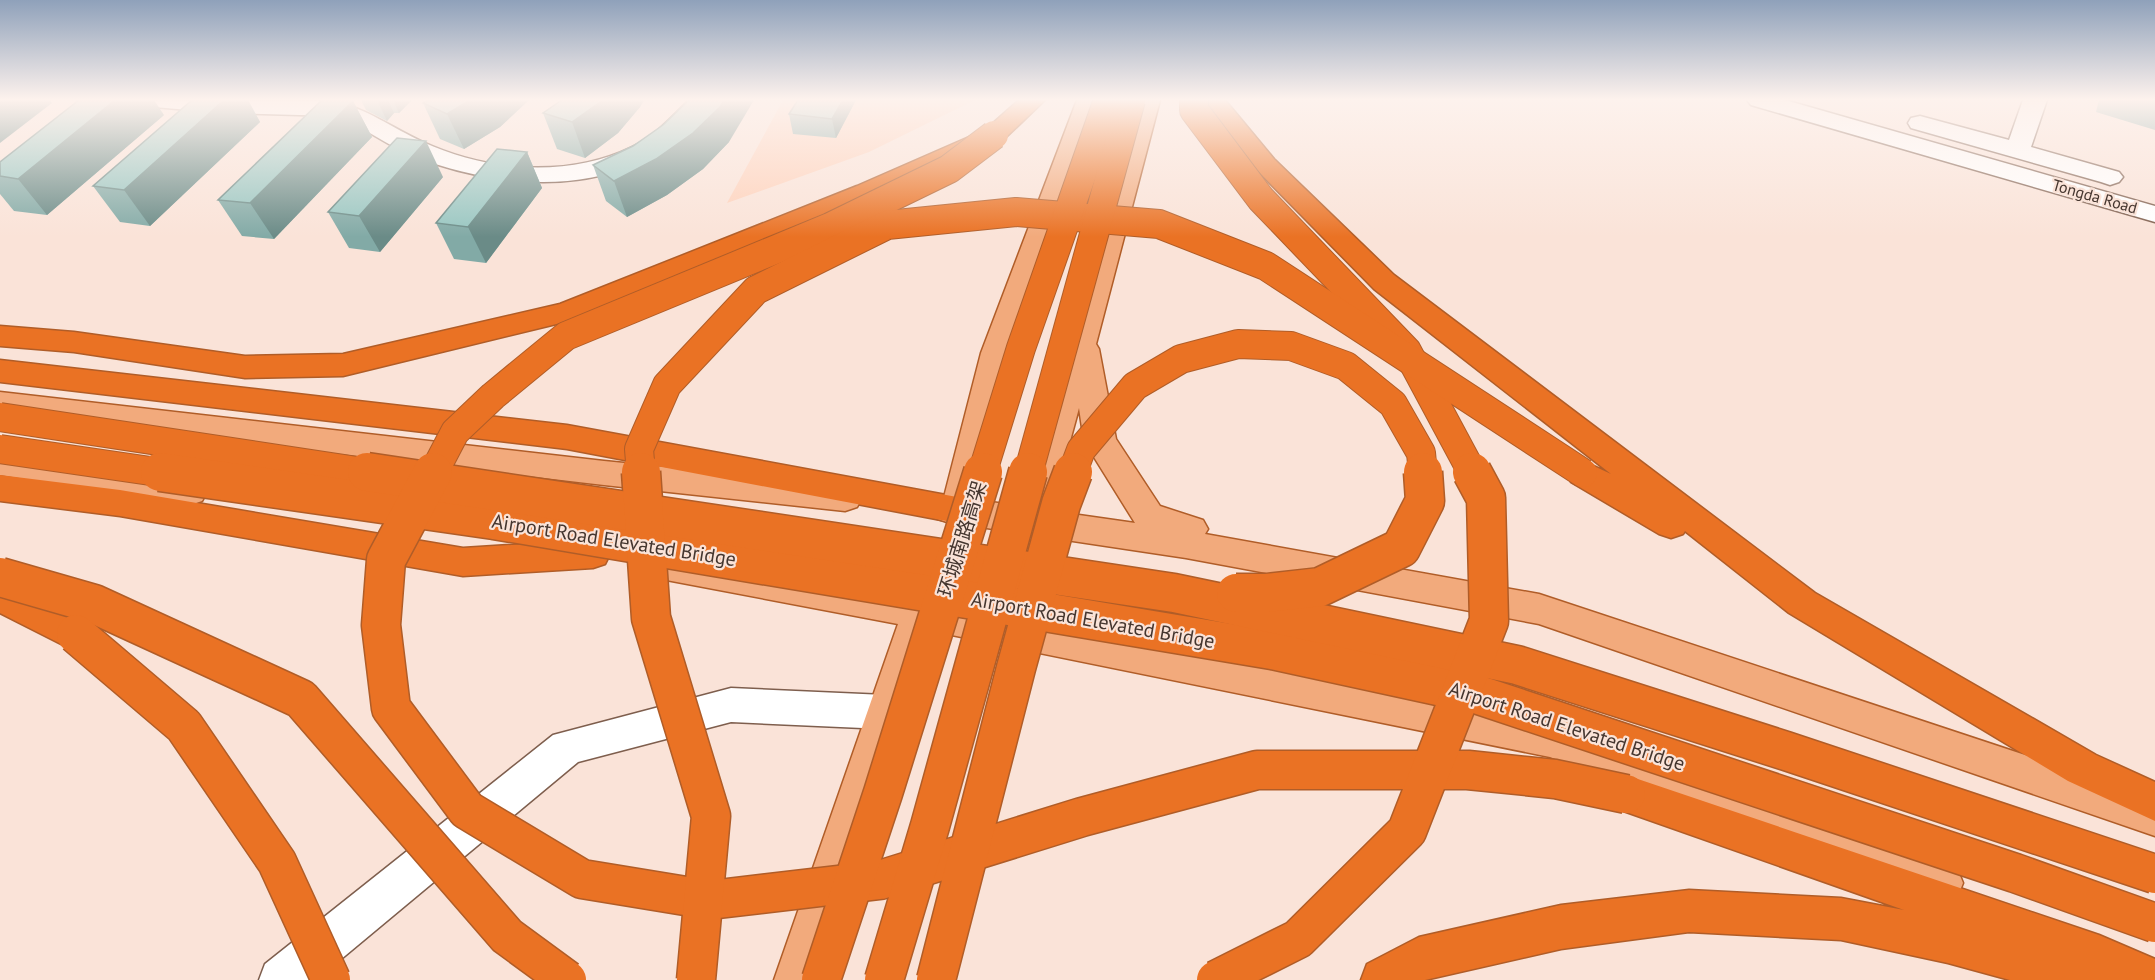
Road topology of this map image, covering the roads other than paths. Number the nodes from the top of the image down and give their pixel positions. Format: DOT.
graph roads {
  1 [pos="413,146"];
  2 [pos="651,146"];
  3 [pos="970,146"];
  4 [pos="980,146"];
  5 [pos="1072,146"];
  6 [pos="1092,146"];
  7 [pos="1118,146"];
  8 [pos="1135,146"];
  9 [pos="1221,146"];
  10 [pos="1249,146"];
  11 [pos="1918,146"];
  12 [pos="2006,146"];
  13 [pos="2019,146"];
  14 [pos="2018,149"];
  15 [pos="2155,190"];
  16 [pos="2155,214"];
  17 [pos="0,336"];
  18 [pos="1082,339"];
  19 [pos="0,371"];
  20 [pos="0,403"];
  21 [pos="0,417"];
  22 [pos="0,449"];
  23 [pos="0,463"];
  24 [pos="0,488"];
  25 [pos="957,510"];
  26 [pos="1032,521"];
  27 [pos="593,554"];
  28 [pos="1307,566"];
  29 [pos="0,576"];
  30 [pos="1174,592"];
  31 [pos="0,596"];
  32 [pos="1802,603"];
  33 [pos="918,613"];
  34 [pos="998,629"];
  35 [pos="885,712"];
  36 [pos="2155,802"];
  37 [pos="2155,817"];
  38 [pos="2155,874"];
  39 [pos="2155,923"];
  40 [pos="2155,960"];
  41 [pos="280,980"];
  42 [pos="331,980"];
  43 [pos="567,980"];
  44 [pos="696,980"];
  45 [pos="796,980"];
  46 [pos="821,980"];
  47 [pos="884,980"];
  48 [pos="904,980"];
  49 [pos="936,980"];
  50 [pos="1216,980"];
  51 [pos="1383,980"];
  52 [pos="2091,980"];
  53 [pos="2151,980"];
  1 -- 2 [label="street"];
  3 -- 17 [label="highway, bridge"];
  4 -- 53 [label="highway, bridge"];
  5 -- 25 [label="main road"];
  6 -- 46 [label="highway, 环城南路高架, bridge"];
  7 -- 47 [label="highway, bridge"];
  8 -- 18 [label="main road"];
  9 -- 50 [label="highway, bridge"];
  10 -- 32 [label="highway"];
  11 -- 16 [label="street, Tongda Road"];
  12 -- 14 [label="street"];
  13 -- 14 [label="street"];
  14 -- 15 [label="street"];
  18 -- 26 [label="main road"];
  18 -- 28 [label="main road"];
  19 -- 25 [label="highway"];
  20 -- 25 [label="main road"];
  21 -- 30 [label="highway, Airport Road Elevated Bridge, bridge"];
  22 -- 39 [label="highway, Airport Road Elevated Bridge, bridge"];
  23 -- 27 [label="main road"];
  24 -- 27 [label="highway"];
  25 -- 26 [label="main road"];
  25 -- 33 [label="main road"];
  26 -- 28 [label="main road"];
  26 -- 34 [label="main road"];
  27 -- 33 [label="main road"];
  28 -- 37 [label="main road"];
  29 -- 43 [label="highway, bridge"];
  30 -- 38 [label="highway, Airport Road Elevated Bridge, bridge"];
  30 -- 49 [label="highway, bridge"];
  31 -- 42 [label="highway, bridge"];
  32 -- 36 [label="highway"];
  32 -- 44 [label="highway, bridge"];
  33 -- 34 [label="main road"];
  33 -- 35 [label="main road"];
  34 -- 40 [label="main road"];
  34 -- 48 [label="main road"];
  35 -- 41 [label="street"];
  35 -- 45 [label="main road"];
  51 -- 52 [label="highway"];
}
